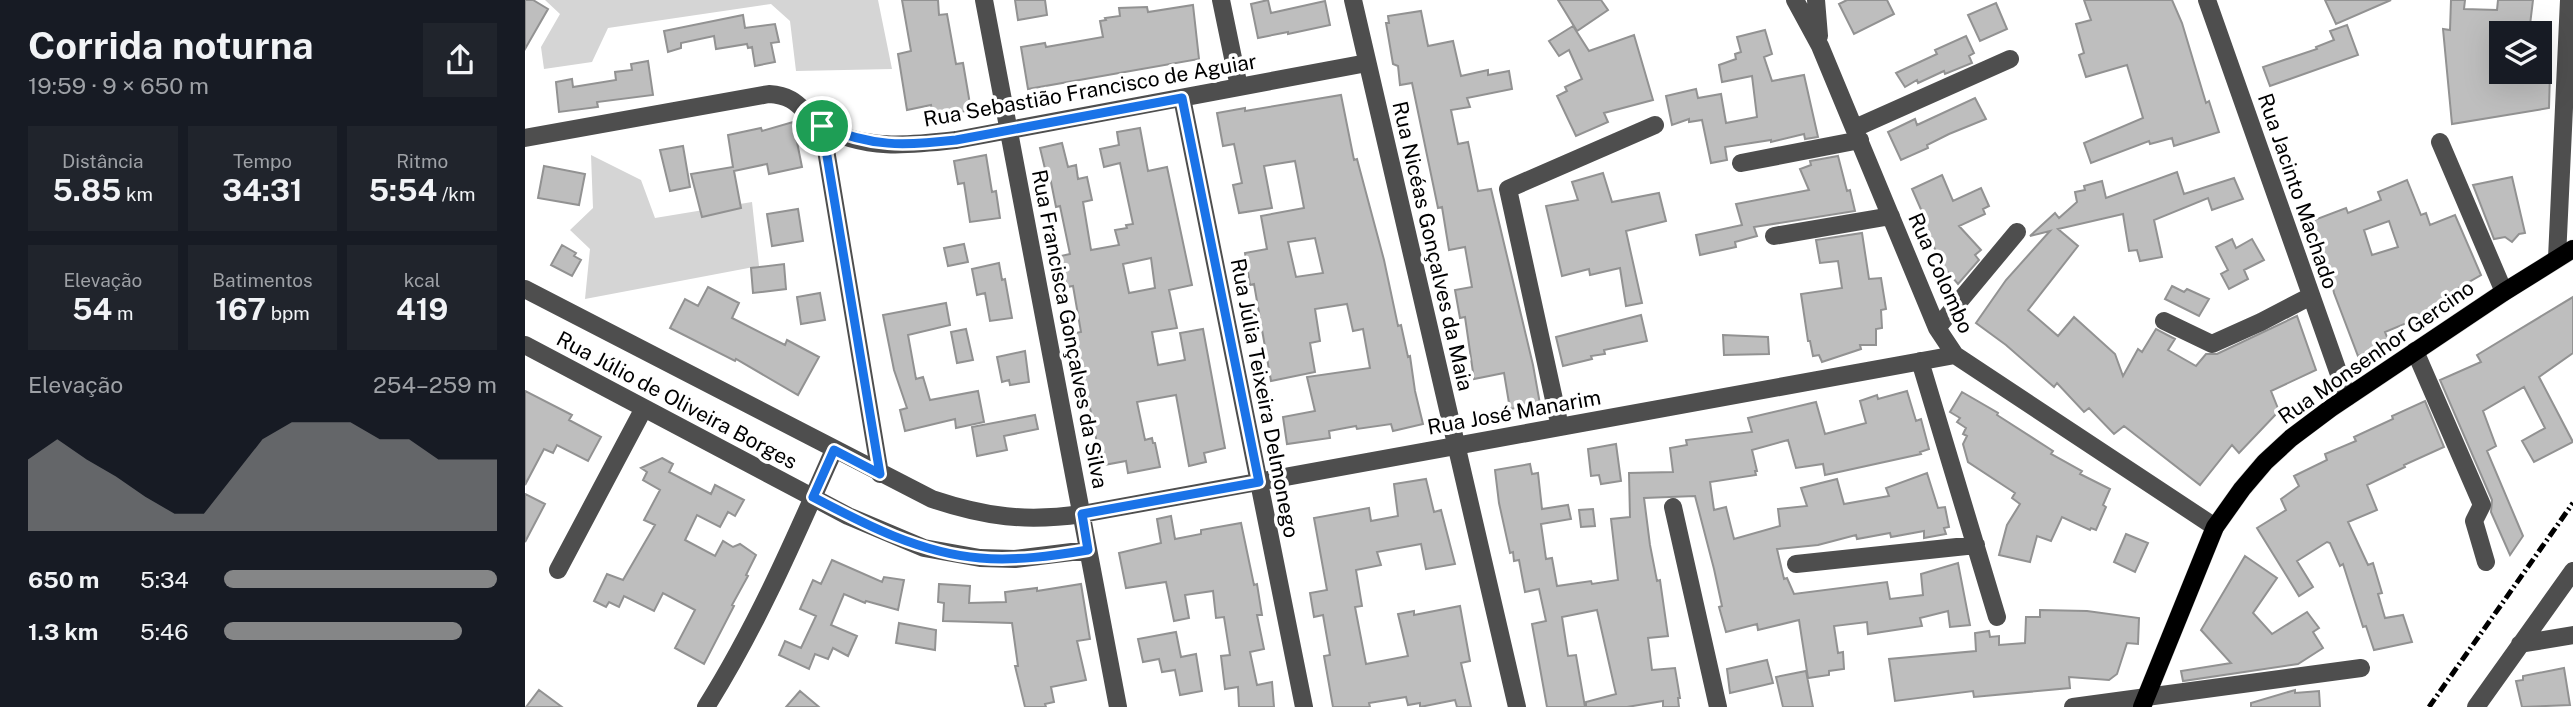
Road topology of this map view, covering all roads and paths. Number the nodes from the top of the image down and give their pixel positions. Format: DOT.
graph roads {
  1 [pos="984,0"];
  2 [pos="1221,0"];
  3 [pos="1353,0"];
  4 [pos="1795,0"];
  5 [pos="1816,0"];
  6 [pos="2207,0"];
  7 [pos="2569,0"];
  8 [pos="1820,47"];
  9 [pos="2010,60"];
  10 [pos="1367,63"];
  11 [pos="1239,87"];
  12 [pos="1182,98"];
  13 [pos="1655,125"];
  14 [pos="822,126"];
  15 [pos="1009,130"];
  16 [pos="1858,134"];
  17 [pos="525,138"];
  18 [pos="2440,142"];
  19 [pos="1741,163"];
  20 [pos="1891,216"];
  21 [pos="2017,232"];
  22 [pos="1774,236"];
  23 [pos="2573,249"];
  24 [pos="2557,258"];
  25 [pos="525,289"];
  26 [pos="2504,292"];
  27 [pos="2311,296"];
  28 [pos="2164,321"];
  29 [pos="1937,328"];
  30 [pos="525,345"];
  31 [pos="2415,351"];
  32 [pos="1955,355"];
  33 [pos="1920,361"];
  34 [pos="2347,397"];
  35 [pos="644,408"];
  36 [pos="1560,427"];
  37 [pos="1456,446"];
  38 [pos="834,450"];
  39 [pos="880,474"];
  40 [pos="1259,482"];
  41 [pos="813,497"];
  42 [pos="1673,507"];
  43 [pos="1082,514"];
  44 [pos="2215,527"];
  45 [pos="1976,545"];
  46 [pos="1088,550"];
  47 [pos="2486,562"];
  48 [pos="1796,564"];
  49 [pos="558,570"];
  50 [pos="2573,571"];
  51 [pos="1997,617"];
  52 [pos="2573,635"];
  53 [pos="2520,645"];
  54 [pos="2361,667"];
  55 [pos="2144,702"];
  56 [pos="705,707"];
  57 [pos="1118,707"];
  58 [pos="1304,707"];
  59 [pos="1517,707"];
  60 [pos="1718,707"];
  61 [pos="2073,707"];
  62 [pos="2476,707"];
  1 -- 15 [label="street, Rua Francisca Gonçalves da Silva"];
  2 -- 11 [label="street"];
  3 -- 10 [label="street, Rua Nicéas Gonçalves da Maia"];
  4 -- 8 [label="street, Rua Colombo"];
  5 -- 8 [label="street"];
  6 -- 27 [label="street, Rua Jacinto Machado"];
  7 -- 24 [label="street"];
  8 -- 16 [label="street, Rua Colombo"];
  9 -- 16 [label="street"];
  10 -- 11 [label="street, Rua Sebastião Francisco de Aguiar"];
  10 -- 37 [label="street, Rua Nicéas Gonçalves da Maia"];
  11 -- 12 [label="street, Rua Sebastião Francisco de Aguiar"];
  12 -- 15 [label="street, Rua Sebastião Francisco de Aguiar"];
  12 -- 40 [label="street, Rua Júlia Teixeira Delmonego"];
  13 -- 36 [label="street"];
  14 -- 15 [label="street, Rua Sebastião Francisco de Aguiar"];
  14 -- 17 [label="street, Rua Sebastião Francisco de Aguiar"];
  14 -- 39 [label="street"];
  15 -- 43 [label="street, Rua Francisca Gonçalves da Silva"];
  16 -- 19 [label="street"];
  16 -- 20 [label="street, Rua Colombo"];
  18 -- 26 [label="street"];
  20 -- 22 [label="street"];
  20 -- 29 [label="street, Rua Colombo"];
  21 -- 29 [label="street"];
  23 -- 24 [label="main road, Rua Monsenhor Gercino"];
  24 -- 26 [label="main road, Rua Monsenhor Gercino"];
  25 -- 38 [label="street, Rua Júlio de Oliveira Borges"];
  26 -- 31 [label="main road, Rua Monsenhor Gercino"];
  27 -- 28 [label="street"];
  27 -- 34 [label="street, Rua Jacinto Machado"];
  29 -- 32 [label="street, Rua Colombo"];
  30 -- 35 [label="street, Rua Júlio de Oliveira Borges"];
  31 -- 34 [label="main road, Rua Monsenhor Gercino"];
  31 -- 47 [label="street"];
  32 -- 33 [label="street, Rua José Manarim"];
  32 -- 44 [label="street, Rua Colombo"];
  33 -- 36 [label="street, Rua José Manarim"];
  33 -- 45 [label="street"];
  34 -- 44 [label="main road, Rua Monsenhor Gercino"];
  35 -- 41 [label="street, Rua Júlio de Oliveira Borges"];
  35 -- 49 [label="street"];
  36 -- 37 [label="street, Rua José Manarim"];
  37 -- 40 [label="street, Rua José Manarim"];
  37 -- 59 [label="street, Rua Nicéas Gonçalves da Maia"];
  38 -- 39 [label="street, Rua Júlio de Oliveira Borges"];
  38 -- 41 [label="street"];
  39 -- 43 [label="street, Rua Júlio de Oliveira Borges"];
  40 -- 43 [label="street, Rua José Manarim"];
  40 -- 58 [label="street, Rua Júlia Teixeira Delmonego"];
  41 -- 46 [label="street, Rua Júlio de Oliveira Borges"];
  41 -- 56 [label="street"];
  42 -- 60 [label="street"];
  43 -- 46 [label="street, Rua Francisca Gonçalves da Silva"];
  44 -- 55 [label="main road, Rua Monsenhor Gercino"];
  45 -- 48 [label="street"];
  45 -- 51 [label="street"];
  46 -- 57 [label="street, Rua Francisca Gonçalves da Silva"];
  50 -- 53 [label="street"];
  52 -- 53 [label="street"];
  53 -- 62 [label="street"];
  54 -- 55 [label="street"];
  55 -- 61 [label="street"];
}
